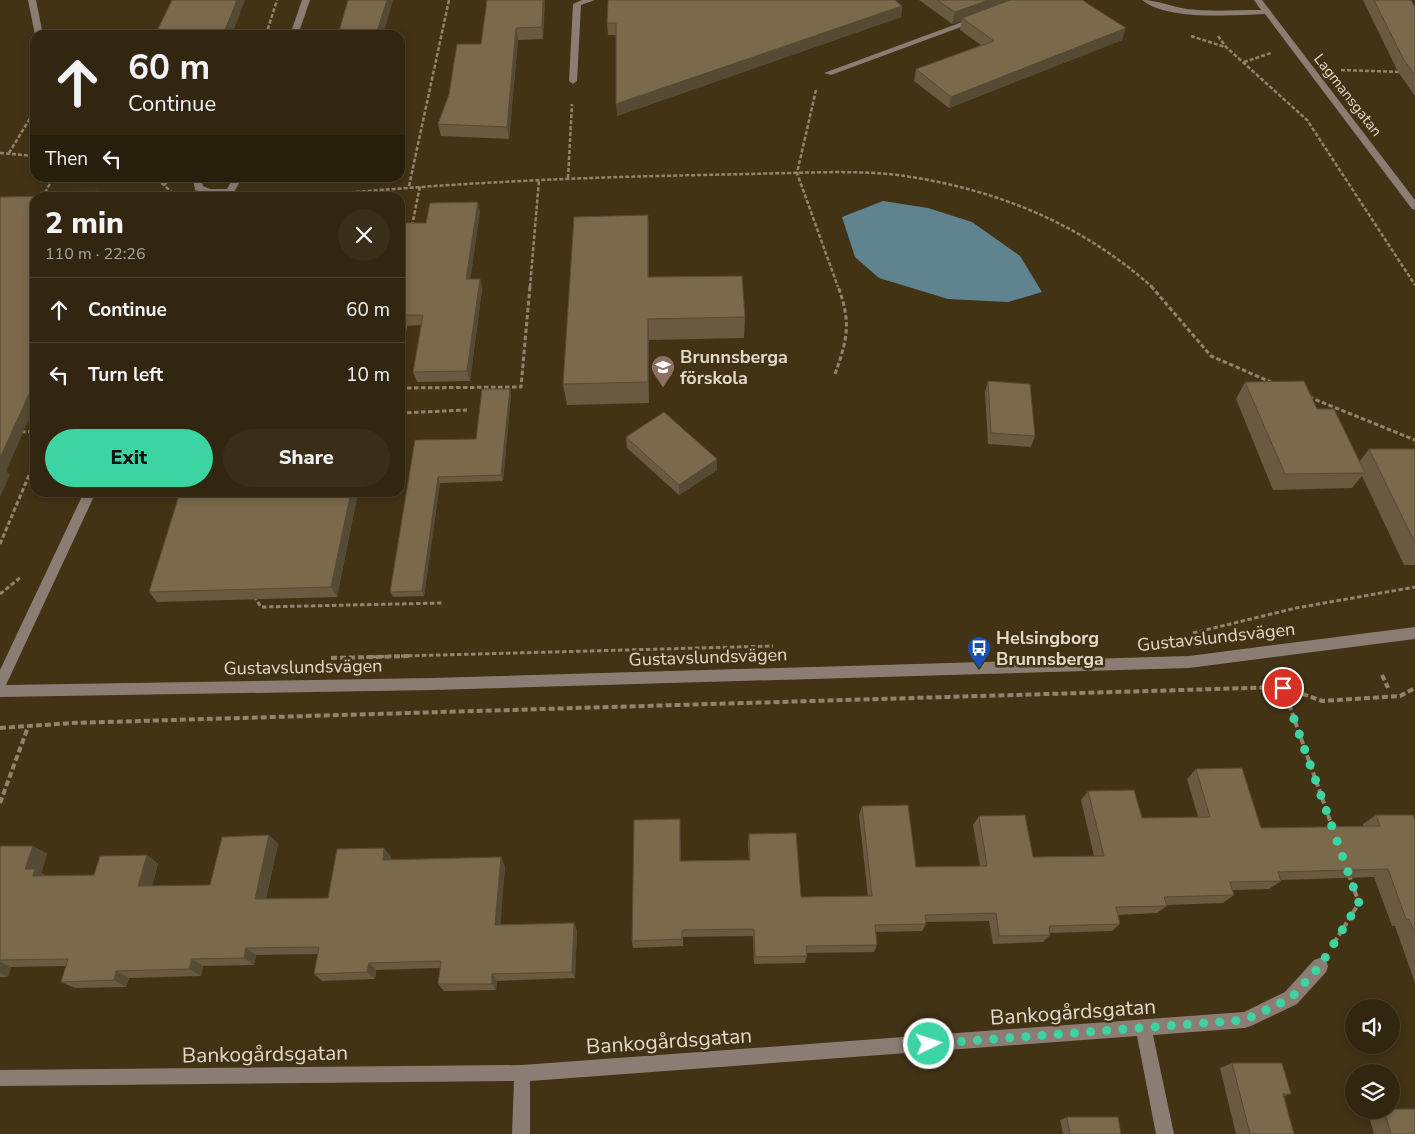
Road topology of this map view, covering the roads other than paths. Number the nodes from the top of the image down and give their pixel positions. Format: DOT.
graph roads {
  1 [pos="32,0"];
  2 [pos="306,0"];
  3 [pos="591,0"];
  4 [pos="1146,0"];
  5 [pos="1258,0"];
  6 [pos="1266,12"];
  7 [pos="986,16"];
  8 [pos="37,30"];
  9 [pos="296,30"];
  10 [pos="828,73"];
  11 [pos="573,81"];
  12 [pos="197,182"];
  13 [pos="209,192"];
  14 [pos="209,192"];
  15 [pos="230,192"];
  16 [pos="1415,207"];
  17 [pos="88,497"];
  18 [pos="1415,633"];
  19 [pos="0,684"];
  20 [pos="0,691"];
  21 [pos="1320,966"];
  22 [pos="1143,1028"];
  23 [pos="522,1073"];
  24 [pos="0,1078"];
  25 [pos="521,1134"];
  26 [pos="1165,1134"];
  1 -- 8 [label="street"];
  2 -- 9 [label="street"];
  3 -- 11 [label="street"];
  4 -- 6 [label="street"];
  5 -- 6 [label="street, Lagmansgatan"];
  6 -- 16 [label="street, Lagmansgatan"];
  7 -- 10 [label="street"];
  12 -- 14 [label="street"];
  13 -- 15 [label="street"];
  17 -- 19 [label="street"];
  18 -- 20 [label="street, Gustavslundsvägen"];
  21 -- 22 [label="street, Bankogårdsgatan"];
  22 -- 23 [label="street, Bankogårdsgatan"];
  22 -- 26 [label="street"];
  23 -- 24 [label="street, Bankogårdsgatan"];
  23 -- 25 [label="street"];
}
